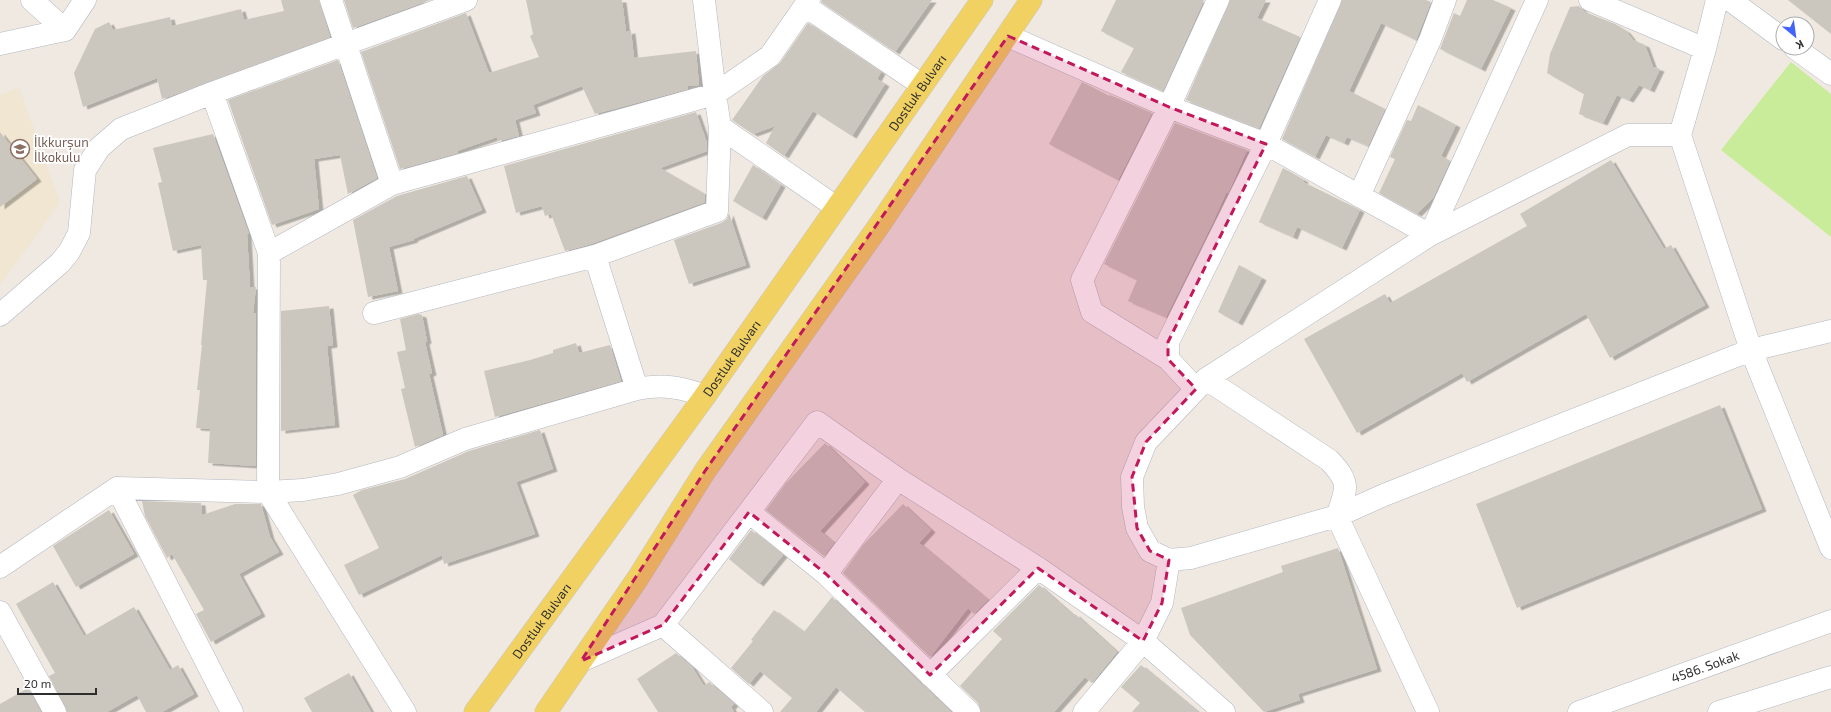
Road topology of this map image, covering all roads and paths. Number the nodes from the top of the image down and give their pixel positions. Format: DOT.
graph roads {
  1 [pos="32,0"];
  2 [pos="85,0"];
  3 [pos="331,0"];
  4 [pos="466,0"];
  5 [pos="704,0"];
  6 [pos="982,0"];
  7 [pos="1031,0"];
  8 [pos="1218,0"];
  9 [pos="1330,0"];
  10 [pos="1445,0"];
  11 [pos="1537,0"];
  12 [pos="1590,0"];
  13 [pos="1717,0"];
  14 [pos="1730,0"];
  15 [pos="807,3"];
  16 [pos="65,30"];
  17 [pos="1775,33"];
  18 [pos="1008,36"];
  19 [pos="0,44"];
  20 [pos="346,46"];
  21 [pos="1705,49"];
  22 [pos="1806,56"];
  23 [pos="1831,74"];
  24 [pos="922,85"];
  25 [pos="212,93"];
  26 [pos="714,94"];
  27 [pos="1169,107"];
  28 [pos="720,127"];
  29 [pos="1680,135"];
  30 [pos="1266,144"];
  31 [pos="392,184"];
  32 [pos="1359,196"];
  33 [pos="836,207"];
  34 [pos="1430,235"];
  35 [pos="269,253"];
  36 [pos="595,256"];
  37 [pos="374,313"];
  38 [pos="0,315"];
  39 [pos="1831,332"];
  40 [pos="1751,350"];
  41 [pos="1168,360"];
  42 [pos="1201,384"];
  43 [pos="637,389"];
  44 [pos="705,396"];
  45 [pos="898,479"];
  46 [pos="117,488"];
  47 [pos="268,492"];
  48 [pos="749,512"];
  49 [pos="1337,516"];
  50 [pos="1831,548"];
  51 [pos="1169,560"];
  52 [pos="0,567"];
  53 [pos="1038,568"];
  54 [pos="826,574"];
  55 [pos="0,612"];
  56 [pos="1831,621"];
  57 [pos="663,625"];
  58 [pos="1143,640"];
  59 [pos="581,661"];
  60 [pos="930,675"];
  61 [pos="1831,677"];
  62 [pos="562,689"];
  63 [pos="55,712"];
  64 [pos="232,712"];
  65 [pos="405,712"];
  66 [pos="475,712"];
  67 [pos="546,712"];
  68 [pos="554,712"];
  69 [pos="762,712"];
  70 [pos="969,712"];
  71 [pos="1084,712"];
  72 [pos="1224,712"];
  73 [pos="1428,712"];
  74 [pos="1579,712"];
  75 [pos="1719,712"];
  1 -- 16 [label="street"];
  2 -- 16 [label="street"];
  3 -- 20 [label="street"];
  4 -- 20 [label="street"];
  5 -- 26 [label="street"];
  6 -- 24 [label="main road, Dostluk Bulvarı"];
  7 -- 18 [label="main road"];
  8 -- 27 [label="street"];
  9 -- 30 [label="street"];
  10 -- 32 [label="street"];
  11 -- 34 [label="street"];
  12 -- 21 [label="street"];
  13 -- 21 [label="street"];
  14 -- 17 [label="street"];
  15 -- 24 [label="street"];
  15 -- 26 [label="street"];
  16 -- 19 [label="street"];
  18 -- 27 [label="street"];
  18 -- 59 [label="main road"];
  20 -- 25 [label="street"];
  20 -- 31 [label="street"];
  21 -- 29 [label="street"];
  22 -- 23 [label="street"];
  24 -- 33 [label="main road, Dostluk Bulvarı"];
  25 -- 35 [label="street"];
  25 -- 38 [label="street"];
  26 -- 28 [label="street"];
  26 -- 31 [label="street"];
  27 -- 30 [label="street"];
  27 -- 41 [label="street"];
  28 -- 33 [label="street"];
  28 -- 36 [label="street"];
  29 -- 34 [label="street"];
  29 -- 40 [label="street"];
  30 -- 32 [label="street"];
  30 -- 41 [label="street"];
  31 -- 35 [label="street"];
  32 -- 34 [label="street"];
  33 -- 44 [label="main road, Dostluk Bulvarı"];
  34 -- 42 [label="street"];
  35 -- 47 [label="street"];
  36 -- 37 [label="street"];
  36 -- 43 [label="street"];
  39 -- 40 [label="street"];
  40 -- 49 [label="street"];
  40 -- 50 [label="street"];
  41 -- 42 [label="street"];
  42 -- 49 [label="street"];
  42 -- 51 [label="street"];
  43 -- 44 [label="street"];
  43 -- 47 [label="street"];
  44 -- 66 [label="main road, Dostluk Bulvarı"];
  45 -- 48 [label="street"];
  45 -- 53 [label="street"];
  45 -- 54 [label="street"];
  46 -- 47 [label="street"];
  46 -- 52 [label="street"];
  46 -- 64 [label="street"];
  47 -- 65 [label="street"];
  48 -- 54 [label="street"];
  48 -- 57 [label="street"];
  49 -- 51 [label="street"];
  49 -- 73 [label="street"];
  51 -- 58 [label="street"];
  53 -- 58 [label="street"];
  53 -- 60 [label="street"];
  54 -- 60 [label="street"];
  55 -- 63 [label="street"];
  56 -- 74 [label="street, 4586. Sokak"];
  57 -- 59 [label="street"];
  57 -- 69 [label="street"];
  58 -- 71 [label="street"];
  58 -- 72 [label="street"];
  59 -- 62 [label="main road"];
  60 -- 70 [label="street"];
  61 -- 75 [label="street"];
  62 -- 67 [label="main road"];
  62 -- 68 [label="main road"];
}
